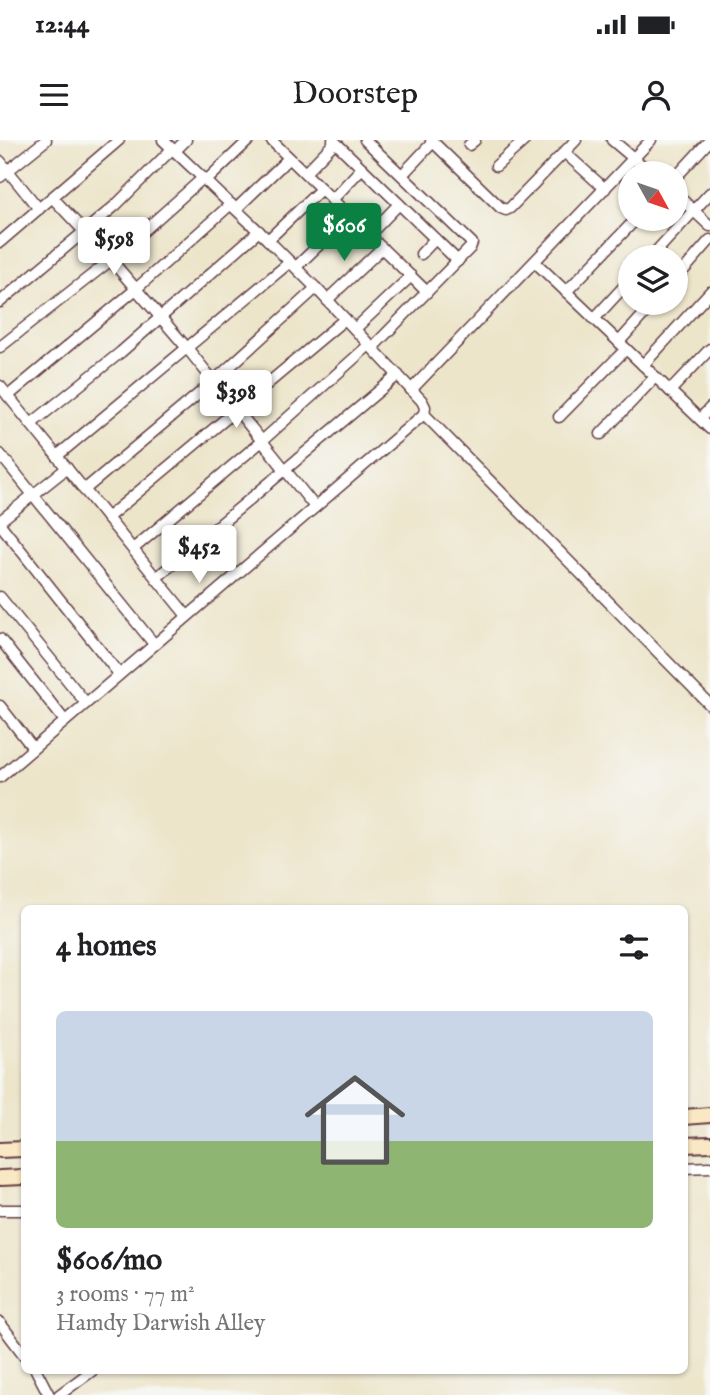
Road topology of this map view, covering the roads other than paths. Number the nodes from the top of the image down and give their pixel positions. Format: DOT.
graph roads {
  1 [pos="46,140"];
  2 [pos="119,140"];
  3 [pos="163,140"];
  4 [pos="186,140"];
  5 [pos="249,140"];
  6 [pos="271,140"];
  7 [pos="365,140"];
  8 [pos="525,140"];
  9 [pos="559,140"];
  10 [pos="576,140"];
  11 [pos="612,140"];
  12 [pos="651,140"];
  13 [pos="710,140"];
  14 [pos="334,141"];
  15 [pos="432,141"];
  16 [pos="174,150"];
  17 [pos="566,150"];
  18 [pos="289,158"];
  19 [pos="634,158"];
  20 [pos="0,161"];
  21 [pos="637,161"];
  22 [pos="688,164"];
  23 [pos="496,166"];
  24 [pos="362,168"];
  25 [pos="305,173"];
  26 [pos="4,174"];
  27 [pos="402,175"];
  28 [pos="205,179"];
  29 [pos="321,189"];
  30 [pos="605,189"];
  31 [pos="710,193"];
  32 [pos="52,197"];
  33 [pos="332,200"];
  34 [pos="398,204"];
  35 [pos="233,206"];
  36 [pos="688,206"];
  37 [pos="39,209"];
  38 [pos="693,211"];
  39 [pos="349,216"];
  40 [pos="710,226"];
  41 [pos="259,231"];
  42 [pos="624,231"];
  43 [pos="85,232"];
  44 [pos="369,235"];
  45 [pos="435,239"];
  46 [pos="268,240"];
  47 [pos="710,240"];
  48 [pos="0,242"];
  49 [pos="662,245"];
  50 [pos="382,248"];
  51 [pos="421,254"];
  52 [pos="111,260"];
  53 [pos="458,261"];
  54 [pos="535,262"];
  55 [pos="293,264"];
  56 [pos="688,265"];
  57 [pos="411,276"];
  58 [pos="316,288"];
  59 [pos="136,289"];
  60 [pos="427,292"];
  61 [pos="566,292"];
  62 [pos="710,292"];
  63 [pos="618,293"];
  64 [pos="327,300"];
  65 [pos="0,302"];
  66 [pos="645,315"];
  67 [pos="161,318"];
  68 [pos="345,319"];
  69 [pos="594,319"];
  70 [pos="355,329"];
  71 [pos="371,346"];
  72 [pos="622,346"];
  73 [pos="0,347"];
  74 [pos="187,348"];
  75 [pos="710,349"];
  76 [pos="643,365"];
  77 [pos="398,375"];
  78 [pos="655,377"];
  79 [pos="214,381"];
  80 [pos="0,386"];
  81 [pos="411,390"];
  82 [pos="670,391"];
  83 [pos="8,396"];
  84 [pos="710,408"];
  85 [pos="237,409"];
  86 [pos="422,416"];
  87 [pos="559,417"];
  88 [pos="700,419"];
  89 [pos="31,424"];
  90 [pos="710,429"];
  91 [pos="601,434"];
  92 [pos="262,441"];
  93 [pos="0,454"];
  94 [pos="57,456"];
  95 [pos="67,468"];
  96 [pos="285,469"];
  97 [pos="84,490"];
  98 [pos="33,495"];
  99 [pos="315,506"];
  100 [pos="107,518"];
  101 [pos="0,523"];
  102 [pos="133,549"];
  103 [pos="156,578"];
  104 [pos="0,597"];
  105 [pos="187,616"];
  106 [pos="0,639"];
  107 [pos="154,644"];
  108 [pos="120,674"];
  109 [pos="86,703"];
  110 [pos="710,705"];
  111 [pos="0,706"];
  112 [pos="65,721"];
  113 [pos="33,748"];
  114 [pos="2,773"];
  115 [pos="710,1115"];
  116 [pos="688,1117"];
  117 [pos="710,1144"];
  118 [pos="688,1145"];
  119 [pos="21,1149"];
  120 [pos="0,1150"];
  121 [pos="710,1167"];
  122 [pos="688,1168"];
  123 [pos="21,1177"];
  124 [pos="0,1178"];
  125 [pos="0,1210"];
  126 [pos="21,1210"];
  127 [pos="0,1323"];
  128 [pos="21,1352"];
  129 [pos="38,1374"];
  130 [pos="88,1374"];
  131 [pos="50,1395"];
  132 [pos="59,1395"];
  1 -- 26 [label="street"];
  2 -- 32 [label="street"];
  3 -- 16 [label="street"];
  4 -- 16 [label="street"];
  5 -- 28 [label="street"];
  6 -- 18 [label="street"];
  7 -- 27 [label="street"];
  8 -- 23 [label="street"];
  9 -- 17 [label="street"];
  10 -- 17 [label="street"];
  11 -- 19 [label="street"];
  12 -- 19 [label="street"];
  13 -- 22 [label="street"];
  14 -- 24 [label="street"];
  14 -- 25 [label="street"];
  15 -- 17 [label="street"];
  15 -- 27 [label="street"];
  16 -- 28 [label="street"];
  16 -- 43 [label="street"];
  17 -- 30 [label="street"];
  18 -- 25 [label="street"];
  18 -- 35 [label="street"];
  19 -- 21 [label="street"];
  19 -- 30 [label="street"];
  20 -- 26 [label="street"];
  24 -- 33 [label="street"];
  24 -- 34 [label="street"];
  25 -- 29 [label="street"];
  26 -- 37 [label="street"];
  27 -- 53 [label="street"];
  28 -- 35 [label="street"];
  28 -- 52 [label="street"];
  29 -- 33 [label="street"];
  29 -- 46 [label="street"];
  30 -- 54 [label="street"];
  31 -- 38 [label="street"];
  32 -- 37 [label="street"];
  32 -- 43 [label="street"];
  33 -- 39 [label="street"];
  34 -- 44 [label="street"];
  34 -- 45 [label="street"];
  35 -- 41 [label="street"];
  35 -- 59 [label="street"];
  36 -- 38 [label="street"];
  37 -- 48 [label="street"];
  38 -- 40 [label="street"];
  38 -- 49 [label="street"];
  39 -- 44 [label="street"];
  39 -- 55 [label="street"];
  41 -- 46 [label="street"];
  41 -- 67 [label="street"];
  42 -- 61 [label="street"];
  43 -- 52 [label="street"];
  43 -- 65 [label="street"];
  44 -- 50 [label="street"];
  45 -- 51 [label="street"];
  45 -- 53 [label="street"];
  46 -- 55 [label="street"];
  47 -- 56 [label="street"];
  50 -- 57 [label="street"];
  50 -- 64 [label="street"];
  52 -- 59 [label="street"];
  52 -- 73 [label="street"];
  53 -- 60 [label="street"];
  54 -- 61 [label="street"];
  54 -- 81 [label="street"];
  55 -- 58 [label="street"];
  55 -- 74 [label="street"];
  57 -- 60 [label="street"];
  57 -- 70 [label="street"];
  58 -- 64 [label="street"];
  58 -- 79 [label="street"];
  59 -- 67 [label="street"];
  59 -- 83 [label="street"];
  60 -- 71 [label="street"];
  61 -- 69 [label="street"];
  62 -- 76 [label="street"];
  63 -- 69 [label="street"];
  64 -- 68 [label="street"];
  66 -- 72 [label="street"];
  67 -- 74 [label="street"];
  67 -- 89 [label="street"];
  68 -- 70 [label="street"];
  68 -- 85 [label="street"];
  69 -- 72 [label="street"];
  70 -- 71 [label="street"];
  71 -- 77 [label="street"];
  71 -- 92 [label="street"];
  72 -- 76 [label="street"];
  72 -- 87 [label="street"];
  74 -- 79 [label="street"];
  74 -- 94 [label="street"];
  75 -- 82 [label="street"];
  76 -- 78 [label="street"];
  77 -- 81 [label="street"];
  77 -- 96 [label="street"];
  78 -- 82 [label="street"];
  78 -- 91 [label="street"];
  79 -- 85 [label="street"];
  79 -- 97 [label="street"];
  80 -- 83 [label="street"];
  81 -- 86 [label="street"];
  82 -- 88 [label="street"];
  83 -- 89 [label="street"];
  84 -- 88 [label="street"];
  85 -- 92 [label="street"];
  85 -- 100 [label="street"];
  86 -- 99 [label="street"];
  86 -- 110 [label="street"];
  88 -- 90 [label="street"];
  89 -- 94 [label="street"];
  92 -- 96 [label="street"];
  92 -- 102 [label="street"];
  93 -- 98 [label="street"];
  94 -- 95 [label="street"];
  95 -- 97 [label="street"];
  95 -- 98 [label="street"];
  96 -- 99 [label="street"];
  96 -- 103 [label="street"];
  97 -- 100 [label="street"];
  98 -- 101 [label="street"];
  98 -- 107 [label="street"];
  99 -- 105 [label="street"];
  100 -- 102 [label="street"];
  101 -- 108 [label="street"];
  102 -- 103 [label="street"];
  103 -- 105 [label="street"];
  104 -- 109 [label="street"];
  105 -- 107 [label="street"];
  106 -- 112 [label="street"];
  107 -- 108 [label="street"];
  108 -- 109 [label="street"];
  109 -- 112 [label="street"];
  111 -- 113 [label="street"];
  112 -- 113 [label="street"];
  113 -- 114 [label="street"];
  115 -- 116 [label="main road"];
  117 -- 118 [label="main road"];
  119 -- 120 [label="main road"];
  121 -- 122 [label="street"];
  123 -- 124 [label="main road"];
  125 -- 126 [label="street"];
  127 -- 128 [label="street"];
  129 -- 131 [label="street"];
  130 -- 132 [label="street"];
}
